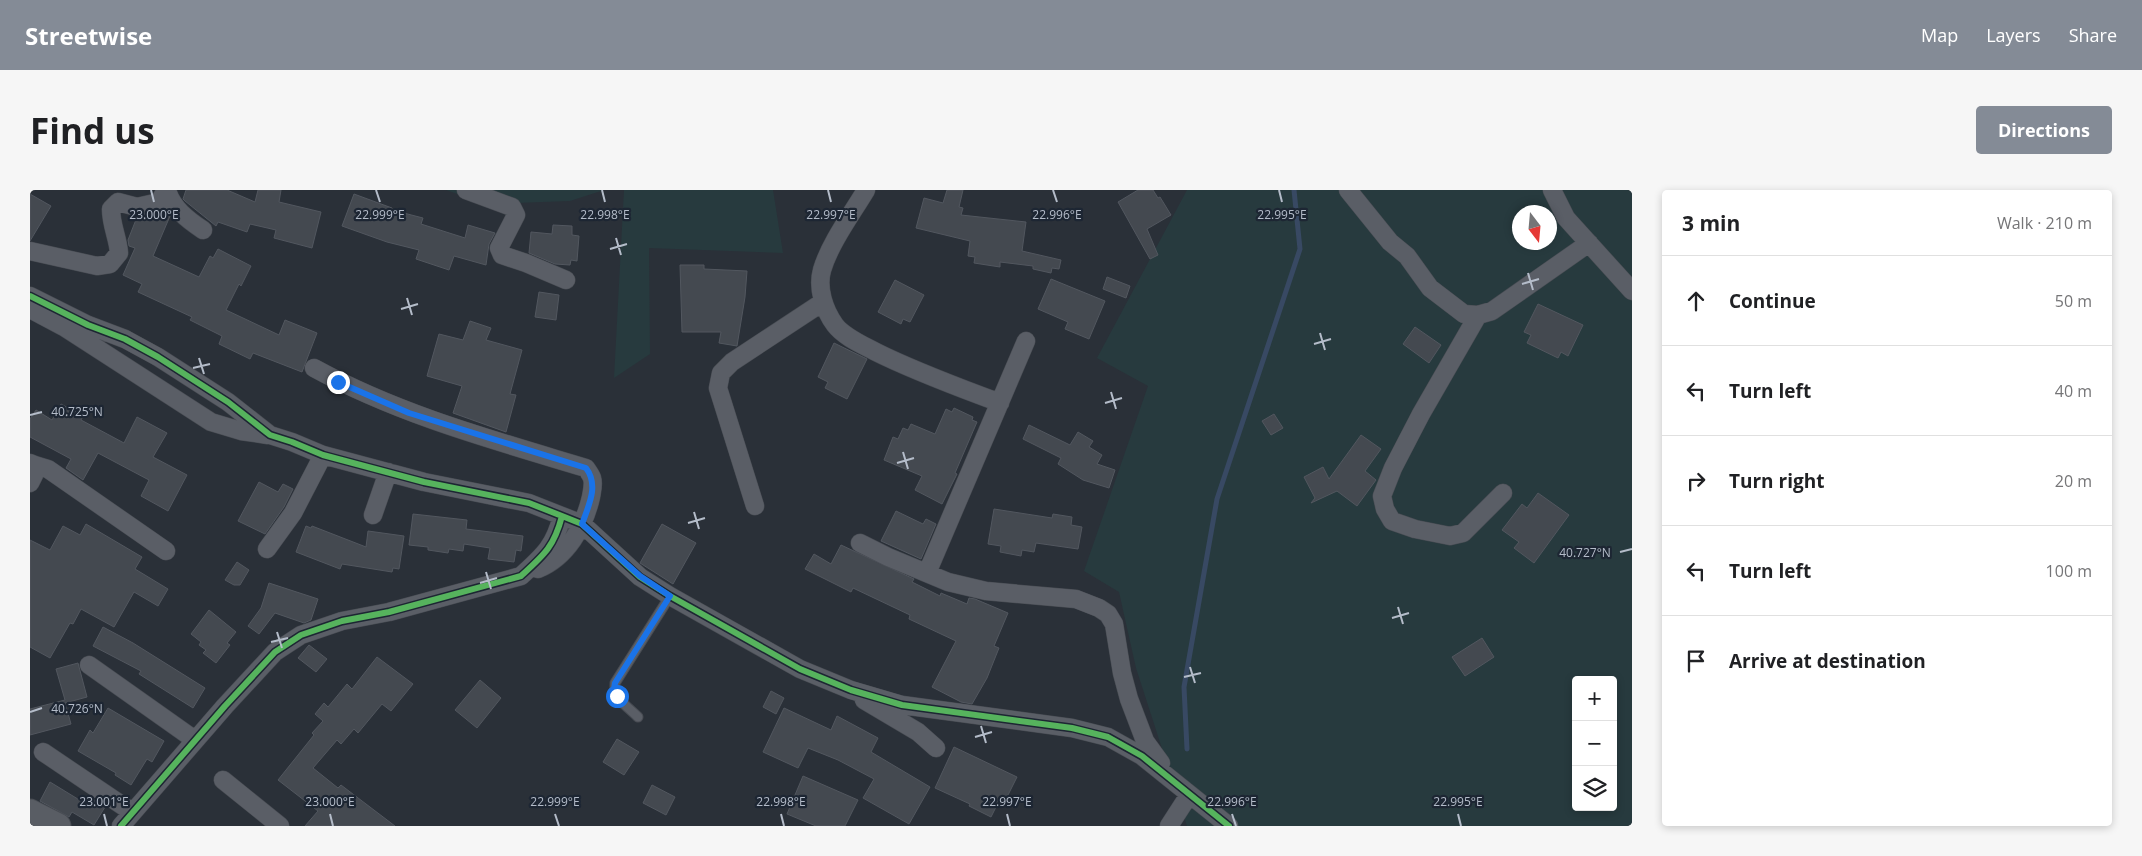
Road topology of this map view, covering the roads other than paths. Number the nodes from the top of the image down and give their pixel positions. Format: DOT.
graph roads {
  1 [pos="166,190"];
  2 [pos="466,190"];
  3 [pos="866,190"];
  4 [pos="1348,190"];
  5 [pos="1552,190"];
  6 [pos="203,230"];
  7 [pos="1589,243"];
  8 [pos="30,251"];
  9 [pos="566,280"];
  10 [pos="1632,291"];
  11 [pos="30,296"];
  12 [pos="823,302"];
  13 [pos="30,309"];
  14 [pos="1478,316"];
  15 [pos="1026,341"];
  16 [pos="314,368"];
  17 [pos="1000,403"];
  18 [pos="270,436"];
  19 [pos="323,455"];
  20 [pos="33,464"];
  21 [pos="388,472"];
  22 [pos="30,483"];
  23 [pos="1503,493"];
  24 [pos="755,506"];
  25 [pos="373,515"];
  26 [pos="562,516"];
  27 [pos="582,524"];
  28 [pos="860,543"];
  29 [pos="267,549"];
  30 [pos="166,551"];
  31 [pos="927,573"];
  32 [pos="521,576"];
  33 [pos="670,596"];
  34 [pos="89,665"];
  35 [pos="851,690"];
  36 [pos="638,716"];
  37 [pos="195,740"];
  38 [pos="936,748"];
  39 [pos="43,752"];
  40 [pos="223,780"];
  41 [pos="1182,789"];
  42 [pos="30,812"];
  43 [pos="126,819"];
  44 [pos="58,826"];
  45 [pos="280,826"];
  46 [pos="1170,826"];
  47 [pos="1229,826"];
  1 -- 6 [label="street"];
  1 -- 8 [label="street"];
  2 -- 9 [label="street"];
  3 -- 12 [label="street"];
  4 -- 14 [label="street"];
  5 -- 7 [label="street"];
  7 -- 10 [label="street"];
  7 -- 14 [label="street"];
  11 -- 18 [label="street"];
  12 -- 17 [label="street"];
  12 -- 24 [label="street"];
  13 -- 18 [label="street"];
  14 -- 23 [label="street"];
  15 -- 17 [label="street"];
  16 -- 27 [label="street"];
  17 -- 31 [label="street"];
  18 -- 19 [label="street"];
  19 -- 21 [label="street"];
  19 -- 29 [label="street"];
  20 -- 22 [label="street"];
  20 -- 30 [label="street"];
  21 -- 25 [label="street"];
  21 -- 26 [label="street"];
  26 -- 27 [label="street"];
  26 -- 32 [label="street"];
  27 -- 32 [label="street"];
  27 -- 33 [label="street"];
  28 -- 31 [label="street"];
  31 -- 41 [label="street"];
  32 -- 37 [label="street"];
  33 -- 35 [label="street"];
  33 -- 36 [label="lane"];
  34 -- 37 [label="street"];
  35 -- 38 [label="street"];
  35 -- 41 [label="street"];
  37 -- 43 [label="street"];
  39 -- 43 [label="street"];
  40 -- 45 [label="street"];
  41 -- 46 [label="street"];
  41 -- 47 [label="street"];
  42 -- 44 [label="street"];
}
